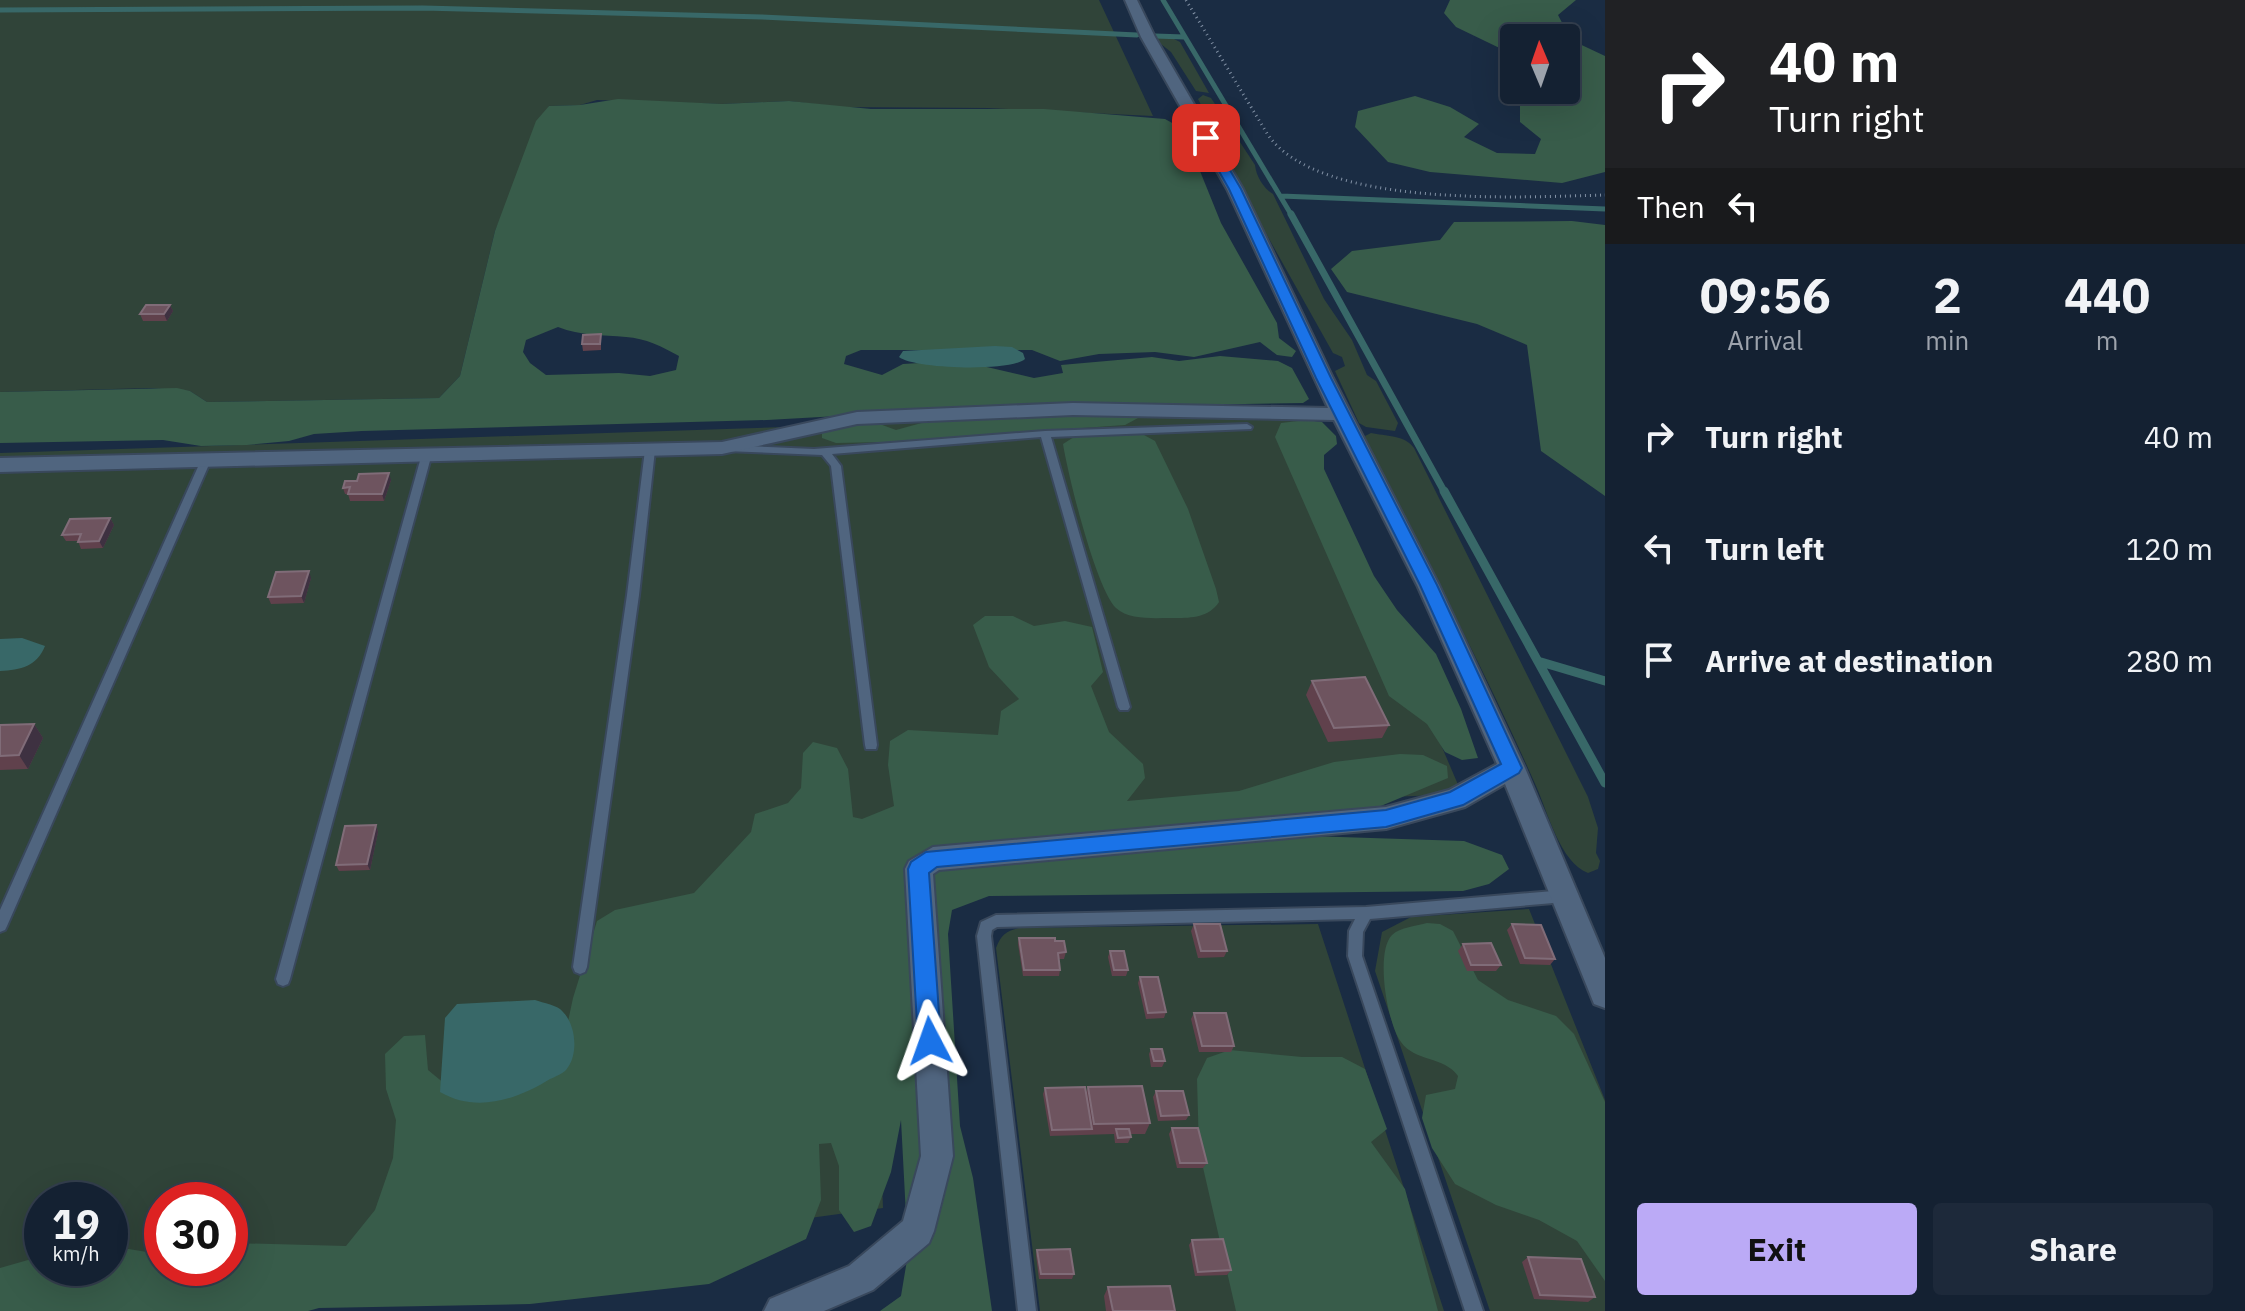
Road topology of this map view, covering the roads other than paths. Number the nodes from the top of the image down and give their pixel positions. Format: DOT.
graph roads {
  1 [pos="1131,0"];
  2 [pos="1342,414"];
  3 [pos="1247,427"];
  4 [pos="1045,434"];
  5 [pos="722,448"];
  6 [pos="650,450"];
  7 [pos="825,451"];
  8 [pos="426,457"];
  9 [pos="206,460"];
  10 [pos="0,465"];
  11 [pos="1124,707"];
  12 [pos="871,745"];
  13 [pos="1512,768"];
  14 [pos="1566,896"];
  15 [pos="1366,913"];
  16 [pos="0,926"];
  17 [pos="580,967"];
  18 [pos="283,979"];
  19 [pos="1605,994"];
  20 [pos="782,1311"];
  21 [pos="1027,1311"];
  22 [pos="1474,1311"];
  1 -- 2 [label="street"];
  2 -- 5 [label="street"];
  2 -- 13 [label="street"];
  3 -- 4 [label="lane"];
  4 -- 7 [label="lane"];
  4 -- 11 [label="lane"];
  5 -- 6 [label="street"];
  5 -- 7 [label="lane"];
  6 -- 8 [label="street"];
  6 -- 17 [label="lane"];
  7 -- 12 [label="lane"];
  8 -- 9 [label="street"];
  8 -- 18 [label="lane"];
  9 -- 10 [label="street"];
  9 -- 16 [label="lane"];
  13 -- 14 [label="street"];
  13 -- 20 [label="street"];
  14 -- 15 [label="lane"];
  14 -- 19 [label="street"];
  15 -- 21 [label="lane"];
  15 -- 22 [label="lane"];
}
